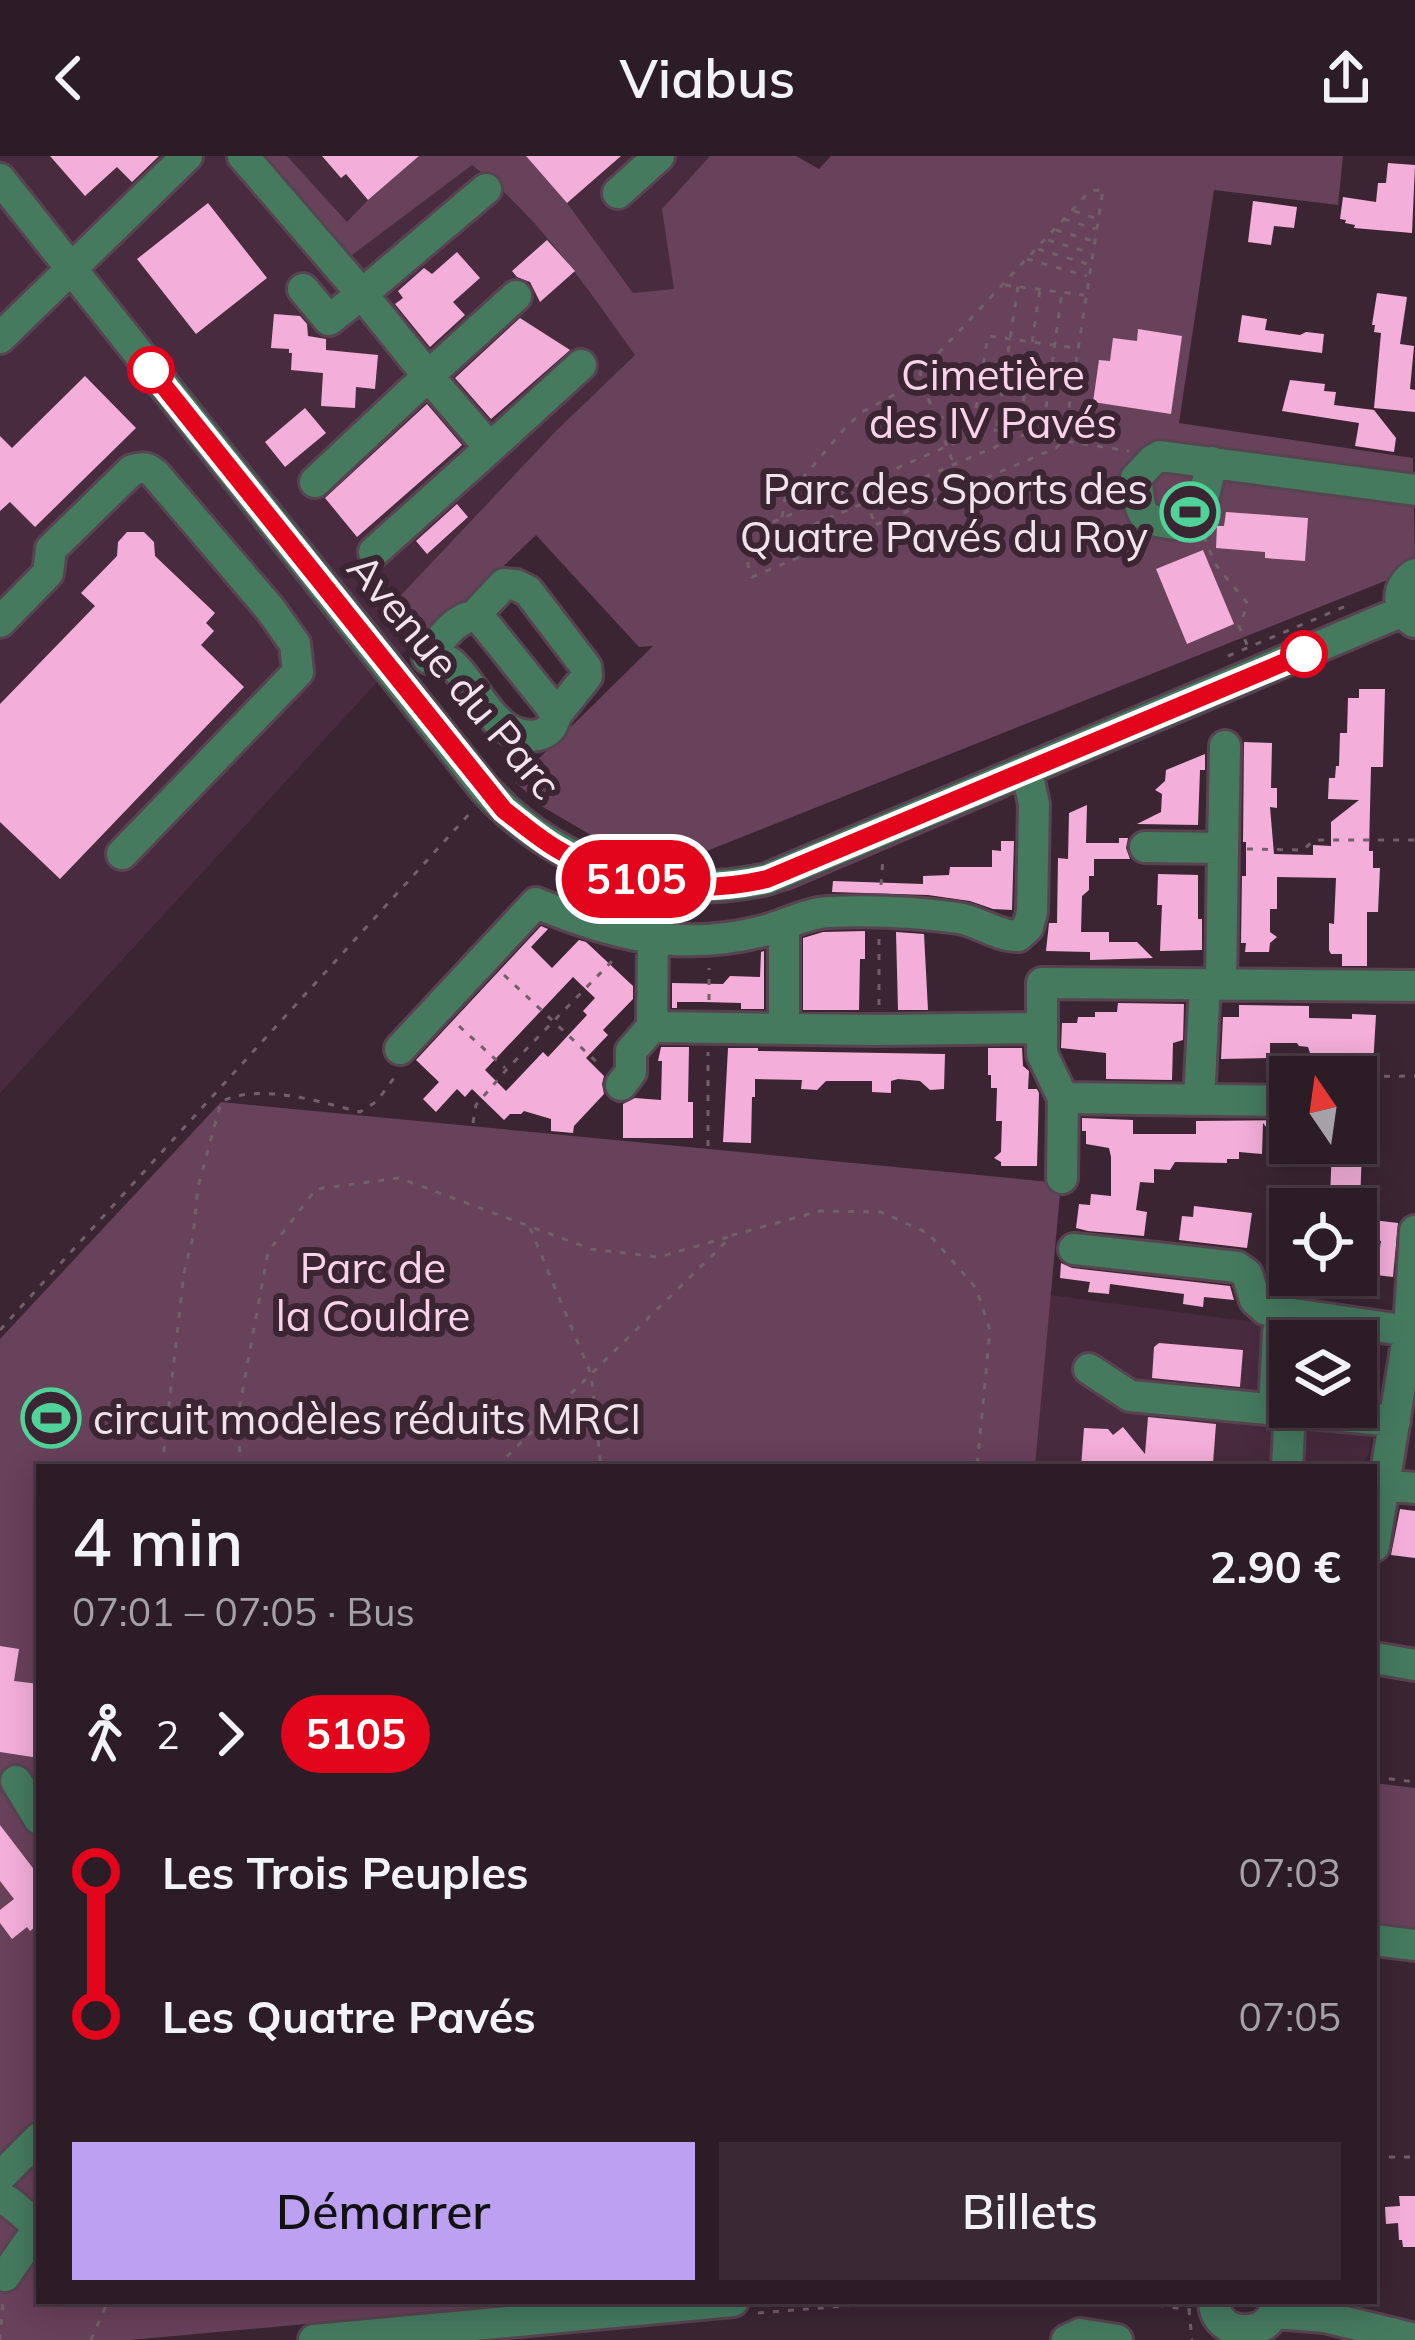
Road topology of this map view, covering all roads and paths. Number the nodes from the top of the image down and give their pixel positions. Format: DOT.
graph roads {
  1 [pos="187,156"];
  2 [pos="243,156"];
  3 [pos="659,156"];
  4 [pos="0,179"];
  5 [pos="486,189"];
  6 [pos="617,193"];
  7 [pos="1072,211"];
  8 [pos="1098,218"];
  9 [pos="1064,219"];
  10 [pos="1055,229"];
  11 [pos="1096,230"];
  12 [pos="1045,239"];
  13 [pos="1094,242"];
  14 [pos="1036,249"];
  15 [pos="1093,253"];
  16 [pos="1028,259"];
  17 [pos="1091,265"];
  18 [pos="72,268"];
  19 [pos="1089,276"];
  20 [pos="1003,285"];
  21 [pos="1018,286"];
  22 [pos="303,289"];
  23 [pos="1040,289"];
  24 [pos="1062,292"];
  25 [pos="362,294"];
  26 [pos="1086,295"];
  27 [pos="516,296"];
  28 [pos="0,338"];
  29 [pos="1010,339"];
  30 [pos="1032,343"];
  31 [pos="1055,346"];
  32 [pos="1078,349"];
  33 [pos="581,365"];
  34 [pos="428,376"];
  35 [pos="921,380"];
  36 [pos="937,419"];
  37 [pos="997,430"];
  38 [pos="1022,434"];
  39 [pos="1042,436"];
  40 [pos="1064,440"];
  41 [pos="947,446"];
  42 [pos="490,448"];
  43 [pos="1160,456"];
  44 [pos="1212,463"];
  45 [pos="955,466"];
  46 [pos="315,482"];
  47 [pos="859,484"];
  48 [pos="963,488"];
  49 [pos="1415,490"];
  50 [pos="866,503"];
  51 [pos="1195,514"];
  52 [pos="782,518"];
  53 [pos="875,525"];
  54 [pos="374,552"];
  55 [pos="744,554"];
  56 [pos="1415,574"];
  57 [pos="1358,602"];
  58 [pos="3,613"];
  59 [pos="474,616"];
  60 [pos="1409,617"];
  61 [pos="1248,647"];
  62 [pos="1228,656"];
  63 [pos="428,658"];
  64 [pos="400,682"];
  65 [pos="556,715"];
  66 [pos="1225,746"];
  67 [pos="1027,772"];
  68 [pos="489,793"];
  69 [pos="885,831"];
  70 [pos="1415,840"];
  71 [pos="1144,848"];
  72 [pos="1223,848"];
  73 [pos="122,854"];
  74 [pos="880,913"];
  75 [pos="784,924"];
  76 [pos="643,938"];
  77 [pos="485,957"];
  78 [pos="1213,984"];
  79 [pos="1415,986"];
  80 [pos="439,1007"];
  81 [pos="784,1016"];
  82 [pos="878,1018"];
  83 [pos="554,1022"];
  84 [pos="652,1027"];
  85 [pos="1040,1028"];
  86 [pos="400,1048"];
  87 [pos="506,1070"];
  88 [pos="1377,1076"];
  89 [pos="1415,1076"];
  90 [pos="620,1085"];
  91 [pos="1063,1098"];
  92 [pos="1198,1100"];
  93 [pos="1269,1101"];
  94 [pos="473,1123"];
  95 [pos="1062,1178"];
  96 [pos="529,1226"];
  97 [pos="1415,1231"];
  98 [pos="733,1235"];
  99 [pos="1074,1249"];
  100 [pos="0,1330"];
  101 [pos="1408,1331"];
  102 [pos="1089,1369"];
  103 [pos="591,1375"];
  104 [pos="1269,1409"];
  105 [pos="1377,1419"];
  106 [pos="1395,1421"];
  107 [pos="1284,1428"];
  108 [pos="162,1464"];
  109 [pos="241,1464"];
  110 [pos="499,1464"];
  111 [pos="602,1464"];
  112 [pos="978,1464"];
  113 [pos="1287,1464"];
  114 [pos="1390,1478"];
  115 [pos="1377,1533"];
  116 [pos="1377,1659"];
  117 [pos="1415,1665"];
  118 [pos="1377,1777"];
  119 [pos="16,1781"];
  120 [pos="1415,1783"];
  121 [pos="36,1814"];
  122 [pos="1377,1940"];
  123 [pos="1415,1945"];
  124 [pos="36,2141"];
  125 [pos="1377,2157"];
  126 [pos="1415,2157"];
  127 [pos="0,2177"];
  128 [pos="0,2199"];
  129 [pos="36,2225"];
  130 [pos="36,2232"];
  131 [pos="5,2276"];
  132 [pos="107,2304"];
  133 [pos="702,2304"];
  134 [pos="1154,2304"];
  135 [pos="1276,2307"];
  136 [pos="1201,2313"];
  137 [pos="1241,2339"];
  138 [pos="1415,2339"];
  139 [pos="0,2340"];
  140 [pos="91,2340"];
  141 [pos="314,2340"];
  142 [pos="327,2340"];
  143 [pos="1067,2340"];
  144 [pos="1117,2340"];
  145 [pos="1192,2340"];
  1 -- 18 [label="street"];
  2 -- 25 [label="street"];
  3 -- 6 [label="street"];
  4 -- 18 [label="street, Avenue du Parc"];
  5 -- 25 [label="street"];
  7 -- 8 [label="path"];
  7 -- 8 [label="path"];
  7 -- 9 [label="path"];
  8 -- 11 [label="path"];
  9 -- 10 [label="path"];
  9 -- 11 [label="path"];
  10 -- 12 [label="path"];
  10 -- 13 [label="path"];
  11 -- 13 [label="path"];
  12 -- 14 [label="path"];
  12 -- 15 [label="path"];
  13 -- 15 [label="path"];
  14 -- 16 [label="path"];
  14 -- 17 [label="path"];
  15 -- 17 [label="path"];
  16 -- 19 [label="path"];
  16 -- 20 [label="path"];
  17 -- 19 [label="path"];
  18 -- 28 [label="street"];
  18 -- 64 [label="street, Avenue du Parc"];
  19 -- 26 [label="path"];
  20 -- 21 [label="path"];
  20 -- 35 [label="path"];
  21 -- 23 [label="path"];
  21 -- 29 [label="path"];
  22 -- 25 [label="street"];
  23 -- 24 [label="path"];
  23 -- 30 [label="path"];
  24 -- 26 [label="path"];
  24 -- 31 [label="path"];
  25 -- 34 [label="street"];
  26 -- 32 [label="path"];
  27 -- 34 [label="street"];
  29 -- 30 [label="path"];
  29 -- 36 [label="path"];
  29 -- 37 [label="path"];
  30 -- 31 [label="path"];
  30 -- 38 [label="path"];
  31 -- 32 [label="path"];
  31 -- 39 [label="path"];
  32 -- 40 [label="path"];
  33 -- 42 [label="street"];
  34 -- 42 [label="street"];
  34 -- 46 [label="street"];
  35 -- 36 [label="path"];
  35 -- 52 [label="path"];
  36 -- 41 [label="path"];
  37 -- 38 [label="path"];
  37 -- 41 [label="path"];
  38 -- 39 [label="path"];
  38 -- 45 [label="path"];
  39 -- 40 [label="path"];
  40 -- 43 [label="path"];
  40 -- 48 [label="path"];
  41 -- 45 [label="path"];
  41 -- 47 [label="path"];
  42 -- 54 [label="street"];
  43 -- 44 [label="street"];
  43 -- 51 [label="street"];
  44 -- 49 [label="street"];
  44 -- 51 [label="street"];
  45 -- 48 [label="path"];
  45 -- 50 [label="path"];
  47 -- 50 [label="path"];
  47 -- 52 [label="path"];
  48 -- 53 [label="path"];
  50 -- 53 [label="path"];
  50 -- 55 [label="path"];
  51 -- 61 [label="path"];
  52 -- 55 [label="path"];
  53 -- 55 [label="path"];
  56 -- 60 [label="street"];
  57 -- 61 [label="path"];
  58 -- 73 [label="street"];
  59 -- 63 [label="street"];
  59 -- 65 [label="street"];
  59 -- 65 [label="street"];
  60 -- 67 [label="street, Avenue du Parc"];
  61 -- 62 [label="path"];
  63 -- 64 [label="street"];
  63 -- 65 [label="street"];
  64 -- 68 [label="street, Avenue du Parc"];
  66 -- 72 [label="street"];
  67 -- 69 [label="street, Avenue du Parc"];
  67 -- 74 [label="street"];
  68 -- 69 [label="street, Avenue du Parc"];
  68 -- 100 [label="path"];
  69 -- 74 [label="path"];
  70 -- 72 [label="path"];
  71 -- 72 [label="street"];
  72 -- 78 [label="street"];
  74 -- 75 [label="street"];
  74 -- 82 [label="path"];
  75 -- 76 [label="street"];
  75 -- 81 [label="street"];
  76 -- 77 [label="street"];
  76 -- 83 [label="path"];
  76 -- 84 [label="street"];
  77 -- 80 [label="street"];
  77 -- 83 [label="path"];
  78 -- 79 [label="street"];
  78 -- 85 [label="street"];
  78 -- 92 [label="street"];
  80 -- 86 [label="street"];
  80 -- 87 [label="path"];
  83 -- 87 [label="path"];
  83 -- 90 [label="path"];
  84 -- 85 [label="street"];
  84 -- 90 [label="street"];
  85 -- 91 [label="street"];
  86 -- 108 [label="path"];
  87 -- 94 [label="path"];
  88 -- 89 [label="path"];
  91 -- 92 [label="street"];
  91 -- 95 [label="street"];
  92 -- 93 [label="street"];
  96 -- 98 [label="path"];
  96 -- 103 [label="path"];
  96 -- 109 [label="path"];
  97 -- 101 [label="street"];
  98 -- 103 [label="path"];
  98 -- 112 [label="path"];
  99 -- 101 [label="street"];
  101 -- 106 [label="street"];
  102 -- 104 [label="street"];
  103 -- 110 [label="path"];
  103 -- 111 [label="path"];
  105 -- 106 [label="street"];
  106 -- 114 [label="street"];
  107 -- 113 [label="street"];
  114 -- 115 [label="street"];
  116 -- 117 [label="street"];
  118 -- 120 [label="path"];
  119 -- 121 [label="street"];
  122 -- 123 [label="street"];
  124 -- 127 [label="street"];
  125 -- 126 [label="path"];
  128 -- 129 [label="street"];
  130 -- 131 [label="street"];
  131 -- 139 [label="path"];
  132 -- 140 [label="path"];
  133 -- 142 [label="street"];
  134 -- 136 [label="path"];
  135 -- 137 [label="street"];
  135 -- 138 [label="street"];
  136 -- 137 [label="street"];
  136 -- 145 [label="path"];
  141 -- 142 [label="street"];
  143 -- 144 [label="street"];
}
